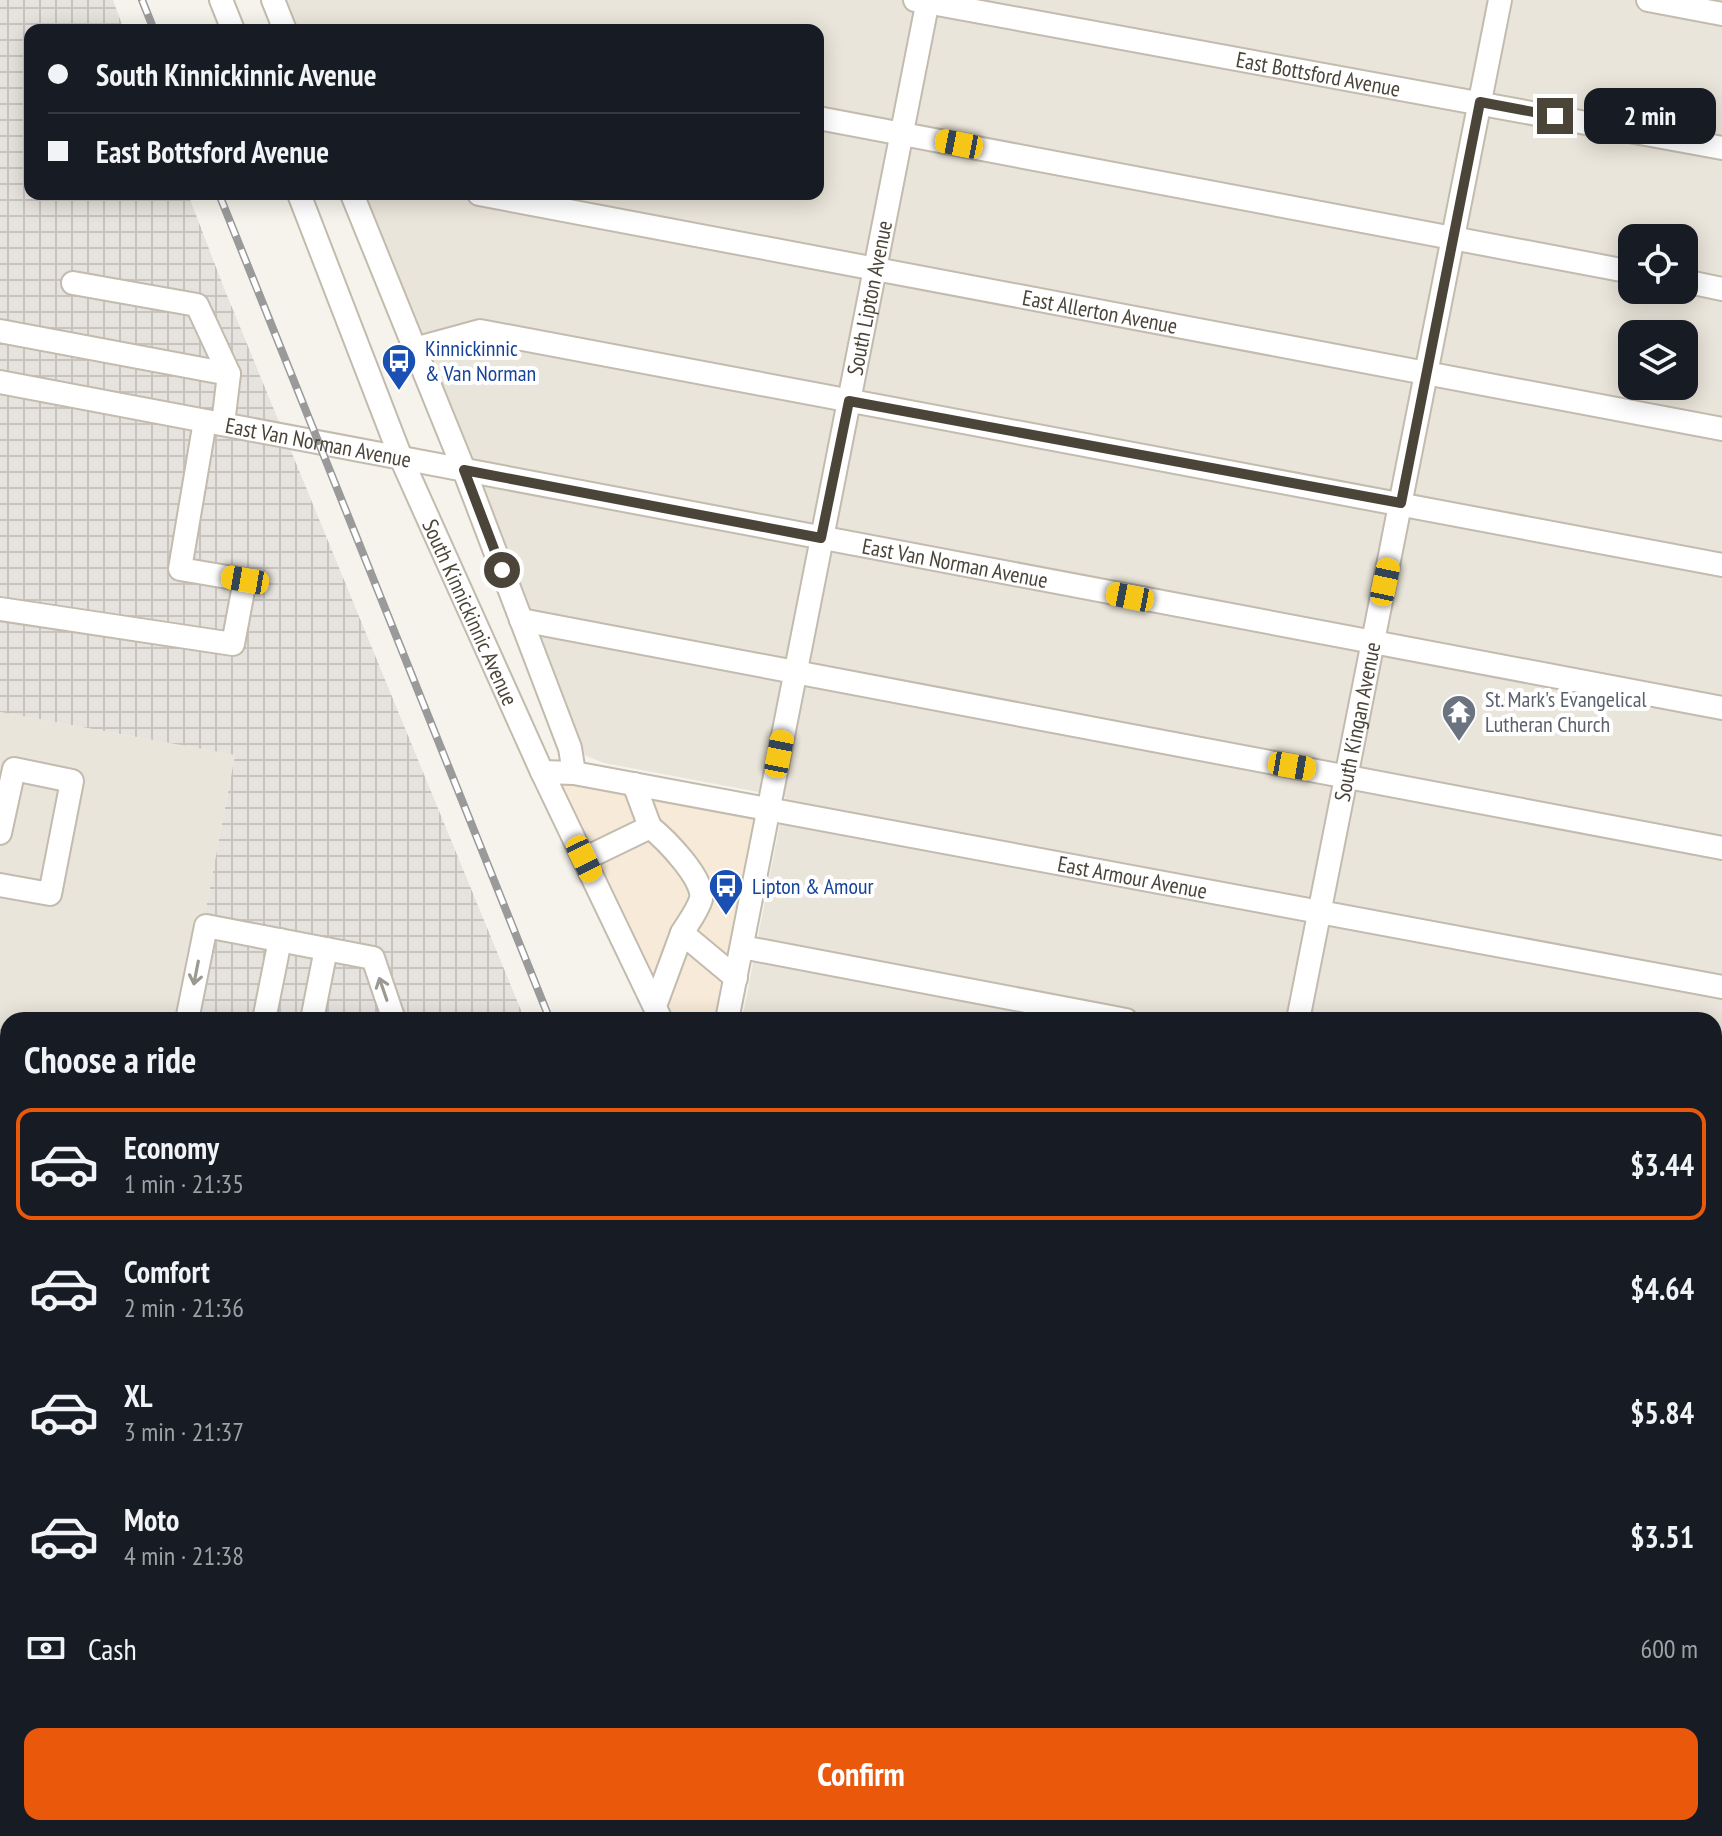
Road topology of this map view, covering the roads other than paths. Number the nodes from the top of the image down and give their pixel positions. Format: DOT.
graph roads {
  1 [pos="221,0"];
  2 [pos="273,0"];
  3 [pos="1500,0"];
  4 [pos="1648,0"];
  5 [pos="923,1"];
  6 [pos="1722,14"];
  7 [pos="231,24"];
  8 [pos="283,24"];
  9 [pos="1480,102"];
  10 [pos="824,119"];
  11 [pos="902,133"];
  12 [pos="1722,148"];
  13 [pos="301,200"];
  14 [pos="354,200"];
  15 [pos="510,200"];
  16 [pos="1454,238"];
  17 [pos="1618,269"];
  18 [pos="875,271"];
  19 [pos="73,283"];
  20 [pos="1698,284"];
  21 [pos="1722,289"];
  22 [pos="0,331"];
  23 [pos="414,349"];
  24 [pos="229,374"];
  25 [pos="1428,374"];
  26 [pos="0,382"];
  27 [pos="849,401"];
  28 [pos="214,423"];
  29 [pos="1722,429"];
  30 [pos="401,458"];
  31 [pos="464,470"];
  32 [pos="1401,503"];
  33 [pos="821,538"];
  34 [pos="1722,565"];
  35 [pos="0,609"];
  36 [pos="521,620"];
  37 [pos="1373,643"];
  38 [pos="795,674"];
  39 [pos="1722,708"];
  40 [pos="542,772"];
  41 [pos="574,773"];
  42 [pos="1347,775"];
  43 [pos="634,784"];
  44 [pos="768,809"];
  45 [pos="650,827"];
  46 [pos="0,833"];
  47 [pos="1722,848"];
  48 [pos="584,859"];
  49 [pos="0,885"];
  50 [pos="1321,912"];
  51 [pos="682,933"];
  52 [pos="280,940"];
  53 [pos="742,947"];
  54 [pos="326,949"];
  55 [pos="736,978"];
  56 [pos="1722,987"];
  57 [pos="189,1012"];
  58 [pos="266,1012"];
  59 [pos="314,1012"];
  60 [pos="391,1012"];
  61 [pos="658,1012"];
  62 [pos="658,1012"];
  63 [pos="729,1012"];
  64 [pos="1084,1012"];
  65 [pos="1300,1012"];
  1 -- 7 [label="street"];
  2 -- 8 [label="street"];
  3 -- 9 [label="street, South Kingan Avenue"];
  4 -- 6 [label="street"];
  5 -- 9 [label="street, East Bottsford Avenue"];
  5 -- 11 [label="street, South Lipton Avenue"];
  9 -- 12 [label="street, East Bottsford Avenue"];
  9 -- 16 [label="street, South Kingan Avenue"];
  10 -- 11 [label="street"];
  11 -- 16 [label="street"];
  11 -- 18 [label="street, South Lipton Avenue"];
  13 -- 30 [label="street, South Kinnickinnic Avenue"];
  14 -- 23 [label="street, South Kinnickinnic Avenue"];
  15 -- 18 [label="street, East Allerton Avenue"];
  16 -- 17 [label="street"];
  16 -- 25 [label="street, South Kingan Avenue"];
  18 -- 25 [label="street, East Allerton Avenue"];
  18 -- 27 [label="street, South Lipton Avenue"];
  19 -- 24 [label="street"];
  20 -- 21 [label="street"];
  22 -- 24 [label="street"];
  23 -- 27 [label="street"];
  23 -- 31 [label="street, South Kinnickinnic Avenue"];
  24 -- 28 [label="street"];
  25 -- 29 [label="street, East Allerton Avenue"];
  25 -- 32 [label="street, South Kingan Avenue"];
  26 -- 28 [label="street, East Van Norman Avenue"];
  27 -- 32 [label="street"];
  27 -- 33 [label="street, South Lipton Avenue"];
  28 -- 30 [label="street, East Van Norman Avenue"];
  28 -- 35 [label="street"];
  30 -- 31 [label="street, East Van Norman Avenue"];
  30 -- 40 [label="street, South Kinnickinnic Avenue"];
  31 -- 33 [label="street, East Van Norman Avenue"];
  31 -- 36 [label="street, South Kinnickinnic Avenue"];
  32 -- 34 [label="street"];
  32 -- 37 [label="street, South Kingan Avenue"];
  33 -- 37 [label="street, East Van Norman Avenue"];
  33 -- 38 [label="street, South Lipton Avenue"];
  36 -- 38 [label="street"];
  36 -- 41 [label="street, South Kinnickinnic Avenue"];
  37 -- 39 [label="street, East Van Norman Avenue"];
  37 -- 42 [label="street, South Kingan Avenue"];
  38 -- 42 [label="street"];
  38 -- 44 [label="street, South Lipton Avenue"];
  40 -- 41 [label="street, East Armour Avenue"];
  40 -- 48 [label="street, South Kinnickinnic Avenue"];
  41 -- 43 [label="street, East Armour Avenue"];
  42 -- 47 [label="street"];
  42 -- 50 [label="street, South Kingan Avenue"];
  43 -- 44 [label="street, East Armour Avenue"];
  43 -- 45 [label="street"];
  44 -- 50 [label="street, East Armour Avenue"];
  44 -- 53 [label="street, South Lipton Avenue"];
  45 -- 48 [label="street"];
  45 -- 51 [label="street"];
  46 -- 49 [label="street"];
  48 -- 61 [label="street, South Kinnickinnic Avenue"];
  50 -- 56 [label="street, East Armour Avenue"];
  50 -- 65 [label="street, South Kingan Avenue"];
  51 -- 55 [label="street"];
  51 -- 62 [label="street"];
  52 -- 54 [label="street"];
  52 -- 57 [label="street, one-way"];
  52 -- 58 [label="street"];
  53 -- 55 [label="street, South Lipton Avenue"];
  53 -- 64 [label="street"];
  54 -- 59 [label="street"];
  60 -- 54 [label="street, one-way"];
  55 -- 63 [label="street, South Lipton Avenue"];
}
